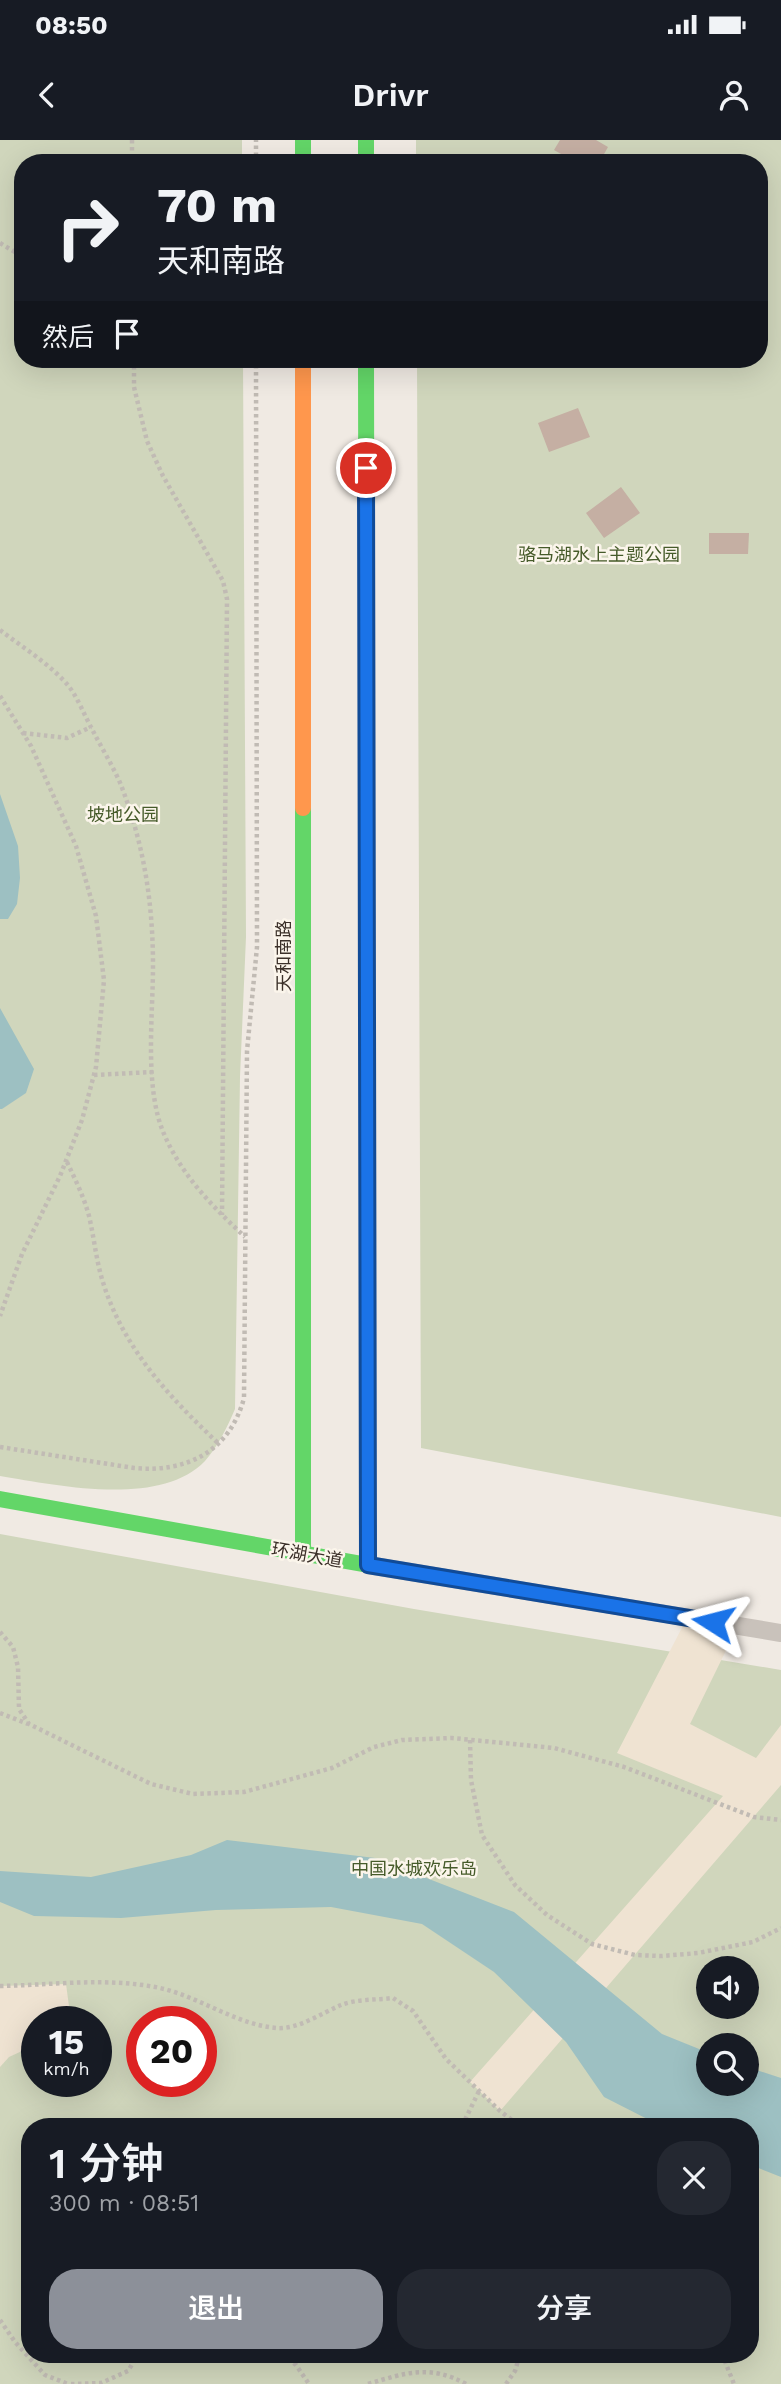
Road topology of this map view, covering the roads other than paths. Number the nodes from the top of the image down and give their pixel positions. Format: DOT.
graph roads {
  1 [pos="303,368"];
  2 [pos="366,368"];
  3 [pos="0,1499"];
  4 [pos="303,1554"];
  5 [pos="368,1565"];
  6 [pos="781,1633"];
  1 -- 4 [label="street, 天和南路"];
  2 -- 5 [label="street"];
  3 -- 4 [label="street, 环湖大道"];
  4 -- 5 [label="street, 环湖大道"];
  5 -- 6 [label="lane, 环湖大道"];
}
